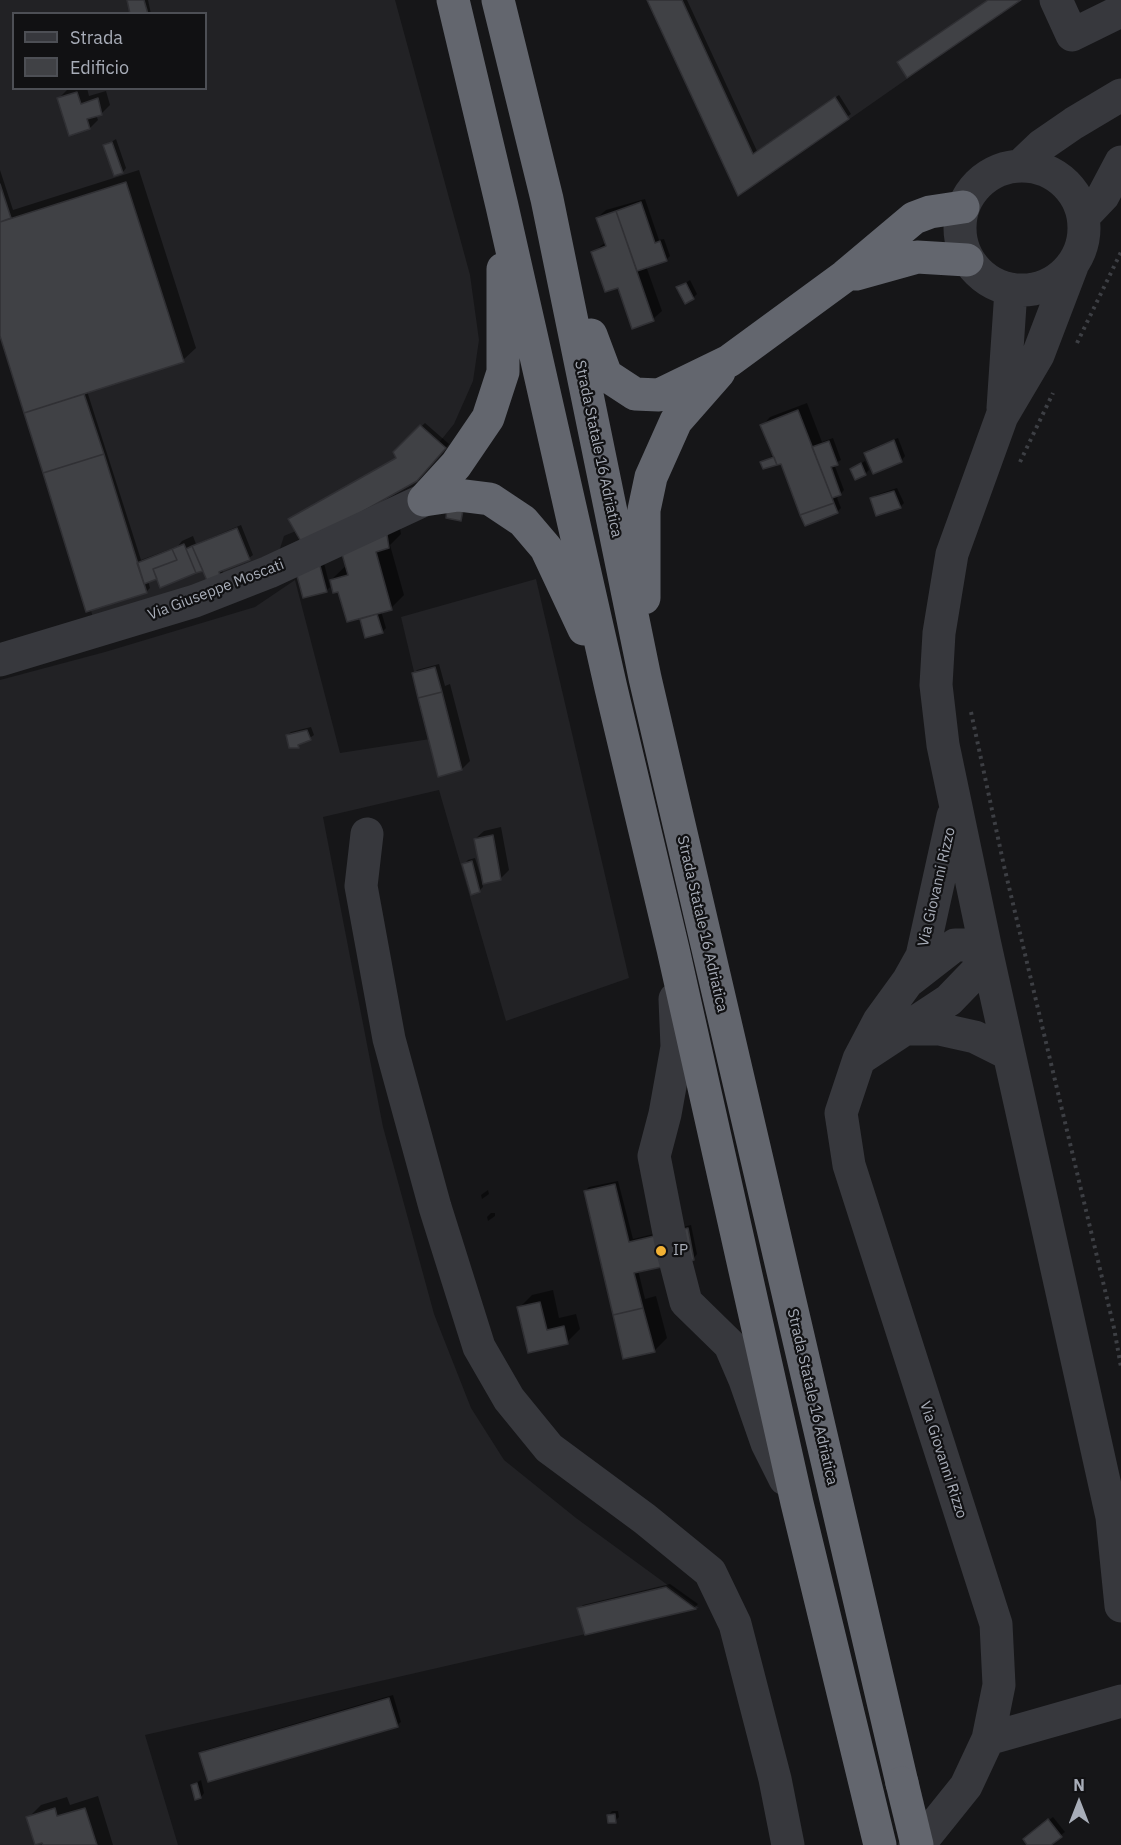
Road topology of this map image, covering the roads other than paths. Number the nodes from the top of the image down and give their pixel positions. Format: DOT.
graph roads {
  1 [pos="444,0"];
  2 [pos="453,0"];
  3 [pos="498,0"];
  4 [pos="1056,0"];
  5 [pos="1121,11"];
  6 [pos="462,33"];
  7 [pos="1121,95"];
  8 [pos="1121,162"];
  9 [pos="1021,165"];
  10 [pos="547,200"];
  11 [pos="502,206"];
  12 [pos="963,207"];
  13 [pos="1084,216"];
  14 [pos="967,260"];
  15 [pos="1072,266"];
  16 [pos="846,276"];
  17 [pos="1011,290"];
  18 [pos="729,361"];
  19 [pos="1002,416"];
  20 [pos="424,500"];
  21 [pos="0,660"];
  22 [pos="645,678"];
  23 [pos="611,688"];
  24 [pos="956,804"];
  25 [pos="367,834"];
  26 [pos="985,945"];
  27 [pos="674,949"];
  28 [pos="908,981"];
  29 [pos="906,1029"];
  30 [pos="1009,1054"];
  31 [pos="859,1059"];
  32 [pos="797,1503"];
  33 [pos="1121,1606"];
  34 [pos="1121,1701"];
  35 [pos="988,1739"];
  36 [pos="788,1845"];
  37 [pos="880,1845"];
  38 [pos="916,1845"];
  1 -- 6 [label="highway"];
  2 -- 6 [label="highway"];
  3 -- 10 [label="highway, Strada Statale 16 Adriatica"];
  4 -- 5 [label="street"];
  6 -- 11 [label="highway"];
  7 -- 9 [label="street"];
  8 -- 13 [label="street"];
  9 -- 12 [label="street"];
  9 -- 13 [label="street"];
  10 -- 18 [label="highway"];
  10 -- 22 [label="highway, Strada Statale 16 Adriatica"];
  11 -- 20 [label="highway"];
  11 -- 23 [label="highway"];
  12 -- 14 [label="street"];
  12 -- 16 [label="highway"];
  13 -- 15 [label="street"];
  14 -- 16 [label="highway"];
  14 -- 17 [label="street"];
  15 -- 17 [label="street"];
  15 -- 19 [label="street"];
  16 -- 18 [label="highway"];
  17 -- 19 [label="street"];
  18 -- 22 [label="highway"];
  19 -- 24 [label="street"];
  20 -- 21 [label="street, Via Giuseppe Moscati"];
  20 -- 23 [label="highway"];
  22 -- 38 [label="highway, Strada Statale 16 Adriatica, bridge"];
  23 -- 27 [label="highway"];
  24 -- 26 [label="street"];
  24 -- 28 [label="street, Via Giovanni Rizzo"];
  25 -- 36 [label="street"];
  26 -- 28 [label="street"];
  26 -- 29 [label="street"];
  26 -- 30 [label="street"];
  27 -- 32 [label="highway"];
  27 -- 32 [label="street"];
  28 -- 31 [label="street, Via Giovanni Rizzo"];
  29 -- 30 [label="street"];
  29 -- 31 [label="street"];
  30 -- 33 [label="street"];
  31 -- 35 [label="street, Via Giovanni Rizzo"];
  32 -- 37 [label="highway"];
  34 -- 35 [label="street"];
  35 -- 38 [label="street, Via Giovanni Rizzo"];
}
